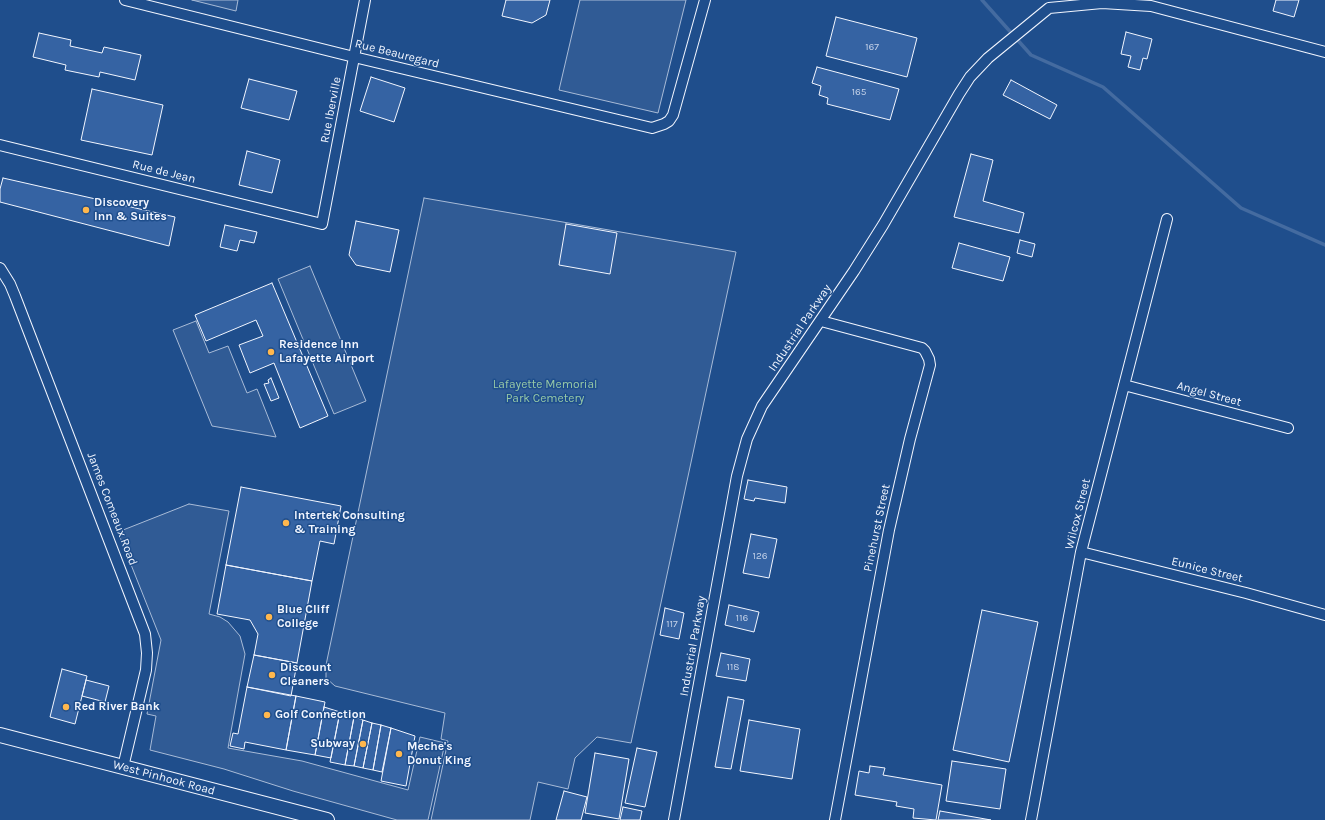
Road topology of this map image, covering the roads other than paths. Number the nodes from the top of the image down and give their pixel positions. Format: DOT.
graph roads {
  1 [pos="125,0"];
  2 [pos="365,0"];
  3 [pos="705,0"];
  4 [pos="1059,0"];
  5 [pos="1148,3"];
  6 [pos="1045,11"];
  7 [pos="1325,52"];
  8 [pos="354,57"];
  9 [pos="0,145"];
  10 [pos="1167,218"];
  11 [pos="322,224"];
  12 [pos="0,268"];
  13 [pos="821,321"];
  14 [pos="1124,385"];
  15 [pos="1288,428"];
  16 [pos="1081,552"];
  17 [pos="1325,615"];
  18 [pos="0,736"];
  19 [pos="123,767"];
  20 [pos="328,820"];
  21 [pos="674,820"];
  22 [pos="835,820"];
  23 [pos="1031,820"];
  1 -- 8 [label="street, Rue Beauregard"];
  2 -- 8 [label="street, Rue Iberville"];
  3 -- 8 [label="street, Rue Beauregard"];
  4 -- 6 [label="street, Industrial Parkway"];
  5 -- 6 [label="street"];
  5 -- 7 [label="street"];
  6 -- 13 [label="street, Industrial Parkway"];
  8 -- 11 [label="street, Rue Iberville"];
  9 -- 11 [label="street, Rue de Jean"];
  10 -- 14 [label="street, Wilcox Street"];
  12 -- 19 [label="street, James Comeaux Road"];
  13 -- 21 [label="street, Industrial Parkway"];
  13 -- 22 [label="street, Pinehurst Street"];
  14 -- 15 [label="street, Angel Street"];
  14 -- 16 [label="street, Wilcox Street"];
  16 -- 17 [label="street, Eunice Street"];
  16 -- 23 [label="street, Wilcox Street"];
  18 -- 19 [label="main road, West Pinhook Road"];
  19 -- 20 [label="main road, West Pinhook Road"];
}
